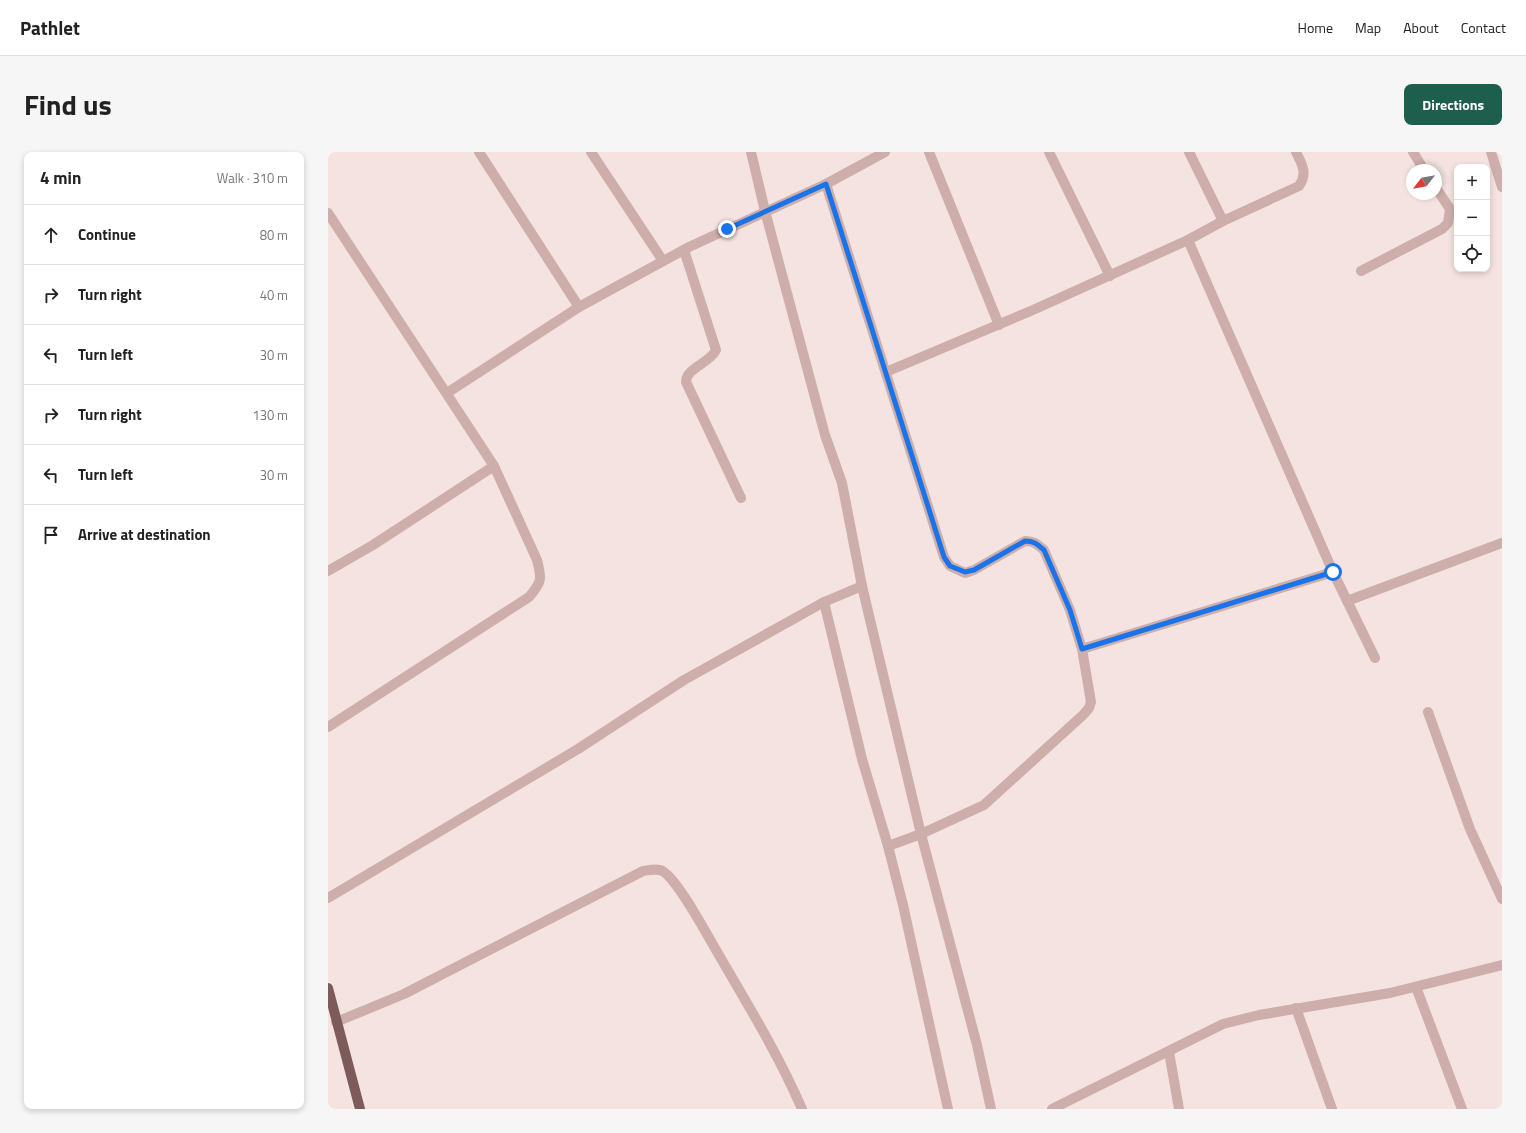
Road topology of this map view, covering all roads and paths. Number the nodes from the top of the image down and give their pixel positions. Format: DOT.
graph roads {
  1 [pos="479,152"];
  2 [pos="592,152"];
  3 [pos="751,152"];
  4 [pos="885,152"];
  5 [pos="929,152"];
  6 [pos="1048,152"];
  7 [pos="1189,152"];
  8 [pos="1296,152"];
  9 [pos="1413,152"];
  10 [pos="1491,152"];
  11 [pos="1420,164"];
  12 [pos="826,184"];
  13 [pos="1502,187"];
  14 [pos="1442,197"];
  15 [pos="765,211"];
  16 [pos="328,213"];
  17 [pos="1223,221"];
  18 [pos="1188,240"];
  19 [pos="684,250"];
  20 [pos="663,261"];
  21 [pos="1361,271"];
  22 [pos="1110,276"];
  23 [pos="579,307"];
  24 [pos="999,325"];
  25 [pos="886,372"];
  26 [pos="447,394"];
  27 [pos="494,466"];
  28 [pos="741,498"];
  29 [pos="1502,543"];
  30 [pos="328,571"];
  31 [pos="1333,572"];
  32 [pos="862,586"];
  33 [pos="1347,601"];
  34 [pos="824,602"];
  35 [pos="1082,649"];
  36 [pos="1375,658"];
  37 [pos="1428,712"];
  38 [pos="328,727"];
  39 [pos="917,835"];
  40 [pos="888,846"];
  41 [pos="328,898"];
  42 [pos="1502,899"];
  43 [pos="1502,965"];
  44 [pos="1416,987"];
  45 [pos="328,988"];
  46 [pos="1296,1008"];
  47 [pos="336,1022"];
  48 [pos="1169,1052"];
  49 [pos="360,1109"];
  50 [pos="802,1109"];
  51 [pos="948,1109"];
  52 [pos="991,1109"];
  53 [pos="1052,1109"];
  54 [pos="1179,1109"];
  55 [pos="1332,1109"];
  56 [pos="1462,1109"];
  1 -- 23 [label="street"];
  2 -- 20 [label="street"];
  3 -- 15 [label="street"];
  4 -- 12 [label="street"];
  5 -- 24 [label="street"];
  6 -- 22 [label="street"];
  7 -- 17 [label="street"];
  8 -- 17 [label="street"];
  9 -- 11 [label="street"];
  10 -- 13 [label="street"];
  12 -- 15 [label="street"];
  12 -- 25 [label="street"];
  14 -- 21 [label="street"];
  15 -- 19 [label="street"];
  15 -- 32 [label="street"];
  16 -- 26 [label="street"];
  17 -- 18 [label="street"];
  18 -- 22 [label="street"];
  18 -- 31 [label="street"];
  19 -- 20 [label="street"];
  19 -- 28 [label="street"];
  20 -- 23 [label="street"];
  22 -- 24 [label="street"];
  23 -- 26 [label="street"];
  24 -- 25 [label="street"];
  25 -- 35 [label="street"];
  26 -- 27 [label="street"];
  27 -- 30 [label="street"];
  27 -- 38 [label="street"];
  29 -- 33 [label="street"];
  31 -- 33 [label="street"];
  31 -- 35 [label="street"];
  32 -- 34 [label="street"];
  32 -- 39 [label="street"];
  33 -- 36 [label="street"];
  34 -- 40 [label="street"];
  34 -- 41 [label="street"];
  35 -- 39 [label="street"];
  37 -- 42 [label="street"];
  39 -- 40 [label="street"];
  39 -- 52 [label="street"];
  40 -- 51 [label="street"];
  43 -- 44 [label="street"];
  44 -- 46 [label="street"];
  44 -- 56 [label="street"];
  45 -- 47 [label="main road"];
  46 -- 48 [label="street"];
  46 -- 55 [label="street"];
  47 -- 49 [label="main road"];
  47 -- 50 [label="street"];
  48 -- 53 [label="street"];
  48 -- 54 [label="street"];
}
